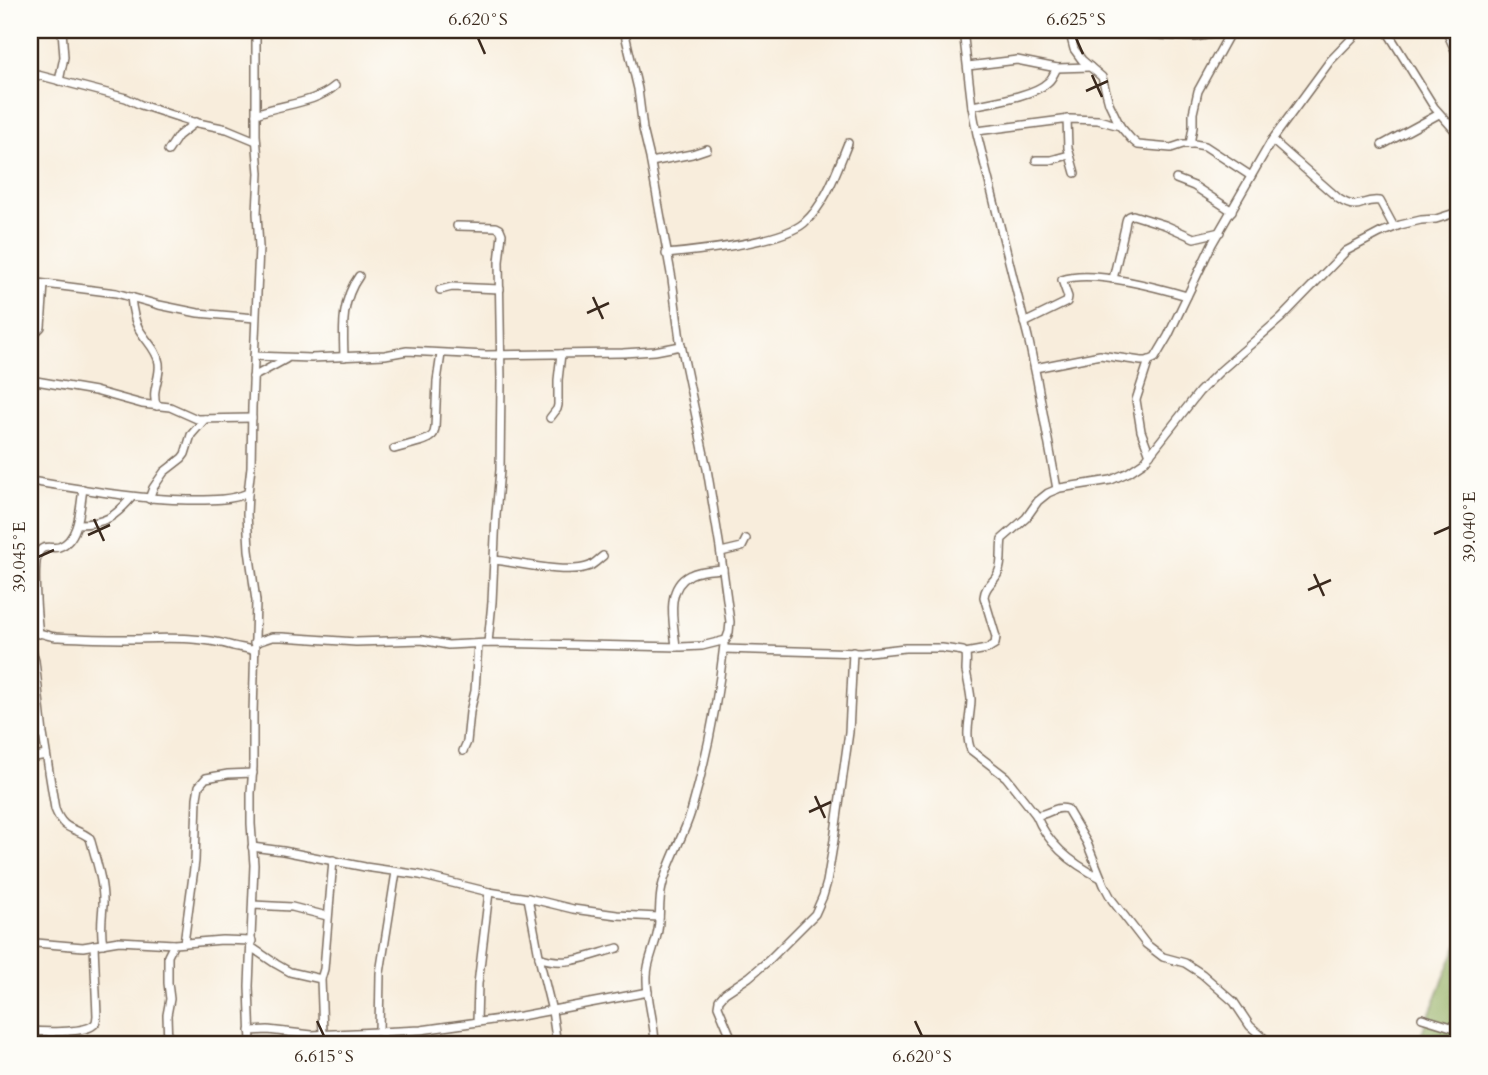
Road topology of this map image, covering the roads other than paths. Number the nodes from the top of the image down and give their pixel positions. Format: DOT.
graph roads {
  1 [pos="62,30"];
  2 [pos="256,30"];
  3 [pos="624,30"];
  4 [pos="963,30"];
  5 [pos="1070,30"];
  6 [pos="1233,30"];
  7 [pos="1360,30"];
  8 [pos="1396,30"];
  9 [pos="1446,30"];
  10 [pos="1124,31"];
  11 [pos="1384,31"];
  12 [pos="1458,57"];
  13 [pos="968,66"];
  14 [pos="1090,67"];
  15 [pos="1057,68"];
  16 [pos="30,74"];
  17 [pos="59,81"];
  18 [pos="335,86"];
  19 [pos="972,106"];
  20 [pos="256,114"];
  21 [pos="1439,114"];
  22 [pos="1066,119"];
  23 [pos="196,122"];
  24 [pos="1120,126"];
  25 [pos="256,130"];
  26 [pos="1457,130"];
  27 [pos="977,131"];
  28 [pos="244,135"];
  29 [pos="1272,140"];
  30 [pos="256,141"];
  31 [pos="848,143"];
  32 [pos="1190,144"];
  33 [pos="1382,145"];
  34 [pos="707,149"];
  35 [pos="168,150"];
  36 [pos="1069,155"];
  37 [pos="1036,160"];
  38 [pos="651,162"];
  39 [pos="1075,173"];
  40 [pos="1251,176"];
  41 [pos="1176,178"];
  42 [pos="1232,211"];
  43 [pos="1458,212"];
  44 [pos="457,226"];
  45 [pos="1394,227"];
  46 [pos="1220,232"];
  47 [pos="30,233"];
  48 [pos="666,254"];
  49 [pos="30,270"];
  50 [pos="359,276"];
  51 [pos="1113,279"];
  52 [pos="30,282"];
  53 [pos="44,284"];
  54 [pos="500,289"];
  55 [pos="440,290"];
  56 [pos="1186,296"];
  57 [pos="131,297"];
  58 [pos="256,318"];
  59 [pos="1024,323"];
  60 [pos="31,333"];
  61 [pos="681,346"];
  62 [pos="441,354"];
  63 [pos="561,354"];
  64 [pos="500,355"];
  65 [pos="254,356"];
  66 [pos="344,357"];
  67 [pos="288,358"];
  68 [pos="1149,360"];
  69 [pos="1035,368"];
  70 [pos="253,377"];
  71 [pos="30,380"];
  72 [pos="157,406"];
  73 [pos="252,418"];
  74 [pos="550,418"];
  75 [pos="205,419"];
  76 [pos="394,449"];
  77 [pos="1150,455"];
  78 [pos="30,481"];
  79 [pos="83,489"];
  80 [pos="1057,489"];
  81 [pos="247,493"];
  82 [pos="132,497"];
  83 [pos="149,499"];
  84 [pos="78,524"];
  85 [pos="746,539"];
  86 [pos="721,551"];
  87 [pos="603,556"];
  88 [pos="495,560"];
  89 [pos="723,569"];
  90 [pos="30,634"];
  91 [pos="39,634"];
  92 [pos="254,642"];
  93 [pos="488,643"];
  94 [pos="478,644"];
  95 [pos="30,645"];
  96 [pos="724,645"];
  97 [pos="676,647"];
  98 [pos="254,651"];
  99 [pos="853,652"];
  100 [pos="965,653"];
  101 [pos="463,751"];
  102 [pos="46,755"];
  103 [pos="30,758"];
  104 [pos="253,773"];
  105 [pos="1036,815"];
  106 [pos="252,847"];
  107 [pos="333,860"];
  108 [pos="396,872"];
  109 [pos="1101,878"];
  110 [pos="489,892"];
  111 [pos="528,898"];
  112 [pos="253,905"];
  113 [pos="327,916"];
  114 [pos="659,917"];
  115 [pos="184,943"];
  116 [pos="30,944"];
  117 [pos="103,944"];
  118 [pos="172,944"];
  119 [pos="251,944"];
  120 [pos="94,945"];
  121 [pos="618,948"];
  122 [pos="540,957"];
  123 [pos="320,979"];
  124 [pos="648,992"];
  125 [pos="552,1011"];
  126 [pos="1422,1018"];
  127 [pos="477,1022"];
  128 [pos="1458,1029"];
  129 [pos="30,1031"];
  130 [pos="250,1031"];
  131 [pos="50,1032"];
  132 [pos="381,1032"];
  133 [pos="322,1034"];
  134 [pos="731,1037"];
  135 [pos="54,1045"];
  136 [pos="168,1045"];
  137 [pos="251,1045"];
  138 [pos="320,1045"];
  139 [pos="382,1045"];
  140 [pos="557,1045"];
  141 [pos="655,1045"];
  142 [pos="1272,1045"];
  1 -- 17 [label="street"];
  2 -- 20 [label="street"];
  3 -- 38 [label="street"];
  4 -- 13 [label="street"];
  5 -- 10 [label="street"];
  5 -- 14 [label="street"];
  6 -- 10 [label="street"];
  6 -- 32 [label="street"];
  7 -- 29 [label="street"];
  8 -- 11 [label="street"];
  9 -- 12 [label="street"];
  11 -- 21 [label="street"];
  13 -- 15 [label="street"];
  13 -- 19 [label="street"];
  14 -- 15 [label="street"];
  14 -- 24 [label="street"];
  15 -- 19 [label="street"];
  16 -- 17 [label="street"];
  17 -- 23 [label="street"];
  18 -- 20 [label="street"];
  19 -- 27 [label="street"];
  20 -- 25 [label="street"];
  21 -- 26 [label="street"];
  21 -- 33 [label="street"];
  22 -- 24 [label="street"];
  22 -- 27 [label="street"];
  22 -- 36 [label="street"];
  23 -- 28 [label="street"];
  23 -- 35 [label="street"];
  24 -- 32 [label="street"];
  25 -- 28 [label="street"];
  25 -- 30 [label="street"];
  27 -- 59 [label="street"];
  28 -- 30 [label="street"];
  29 -- 40 [label="street"];
  29 -- 45 [label="street"];
  30 -- 58 [label="street"];
  31 -- 48 [label="street"];
  32 -- 40 [label="street"];
  34 -- 38 [label="street"];
  36 -- 37 [label="street"];
  36 -- 39 [label="street"];
  38 -- 48 [label="street"];
  40 -- 42 [label="street"];
  41 -- 42 [label="street"];
  42 -- 46 [label="street"];
  43 -- 45 [label="street"];
  44 -- 54 [label="street"];
  45 -- 77 [label="street"];
  46 -- 51 [label="street"];
  46 -- 56 [label="street"];
  47 -- 49 [label="street"];
  48 -- 61 [label="street"];
  50 -- 66 [label="street"];
  51 -- 56 [label="street"];
  51 -- 59 [label="street"];
  52 -- 53 [label="street"];
  53 -- 57 [label="street"];
  53 -- 60 [label="street"];
  54 -- 55 [label="street"];
  54 -- 64 [label="street"];
  56 -- 68 [label="street"];
  57 -- 58 [label="street"];
  57 -- 72 [label="street"];
  58 -- 65 [label="street"];
  59 -- 69 [label="street"];
  61 -- 63 [label="street"];
  61 -- 86 [label="street"];
  62 -- 64 [label="street"];
  62 -- 66 [label="street"];
  62 -- 76 [label="street"];
  63 -- 64 [label="street"];
  63 -- 74 [label="street"];
  64 -- 88 [label="street"];
  65 -- 67 [label="street"];
  65 -- 70 [label="street"];
  66 -- 67 [label="street"];
  67 -- 70 [label="street"];
  68 -- 69 [label="street"];
  68 -- 77 [label="street"];
  69 -- 80 [label="street"];
  70 -- 73 [label="street"];
  71 -- 72 [label="street"];
  72 -- 75 [label="street"];
  73 -- 75 [label="street"];
  73 -- 81 [label="street"];
  75 -- 83 [label="street"];
  77 -- 80 [label="street"];
  78 -- 79 [label="street"];
  79 -- 82 [label="street"];
  79 -- 84 [label="street"];
  80 -- 100 [label="street"];
  81 -- 83 [label="street"];
  81 -- 92 [label="street"];
  82 -- 83 [label="street"];
  82 -- 84 [label="street"];
  84 -- 91 [label="street"];
  85 -- 86 [label="street"];
  86 -- 89 [label="street"];
  87 -- 88 [label="street"];
  88 -- 93 [label="street"];
  89 -- 96 [label="street"];
  89 -- 97 [label="street"];
  90 -- 91 [label="street"];
  91 -- 98 [label="street"];
  92 -- 94 [label="street"];
  92 -- 98 [label="street"];
  93 -- 94 [label="street"];
  93 -- 97 [label="street"];
  94 -- 101 [label="street"];
  95 -- 102 [label="street"];
  96 -- 97 [label="street"];
  96 -- 99 [label="street"];
  96 -- 114 [label="street"];
  98 -- 104 [label="street"];
  99 -- 100 [label="street"];
  99 -- 134 [label="street"];
  100 -- 105 [label="street"];
  102 -- 103 [label="street"];
  102 -- 117 [label="street"];
  104 -- 106 [label="street"];
  104 -- 115 [label="street"];
  105 -- 109 [label="street"];
  105 -- 109 [label="street"];
  106 -- 107 [label="street"];
  106 -- 112 [label="street"];
  107 -- 108 [label="street"];
  107 -- 113 [label="street"];
  108 -- 110 [label="street"];
  108 -- 132 [label="street"];
  109 -- 142 [label="street"];
  110 -- 111 [label="street"];
  110 -- 127 [label="street"];
  111 -- 114 [label="street"];
  111 -- 122 [label="street"];
  112 -- 113 [label="street"];
  112 -- 119 [label="street"];
  113 -- 123 [label="street"];
  114 -- 124 [label="street"];
  115 -- 118 [label="street"];
  115 -- 119 [label="street"];
  116 -- 120 [label="street"];
  117 -- 118 [label="street"];
  117 -- 120 [label="street"];
  118 -- 136 [label="street"];
  119 -- 123 [label="street"];
  119 -- 130 [label="street"];
  120 -- 131 [label="street"];
  121 -- 122 [label="street"];
  122 -- 125 [label="street"];
  123 -- 133 [label="street"];
  124 -- 125 [label="street"];
  124 -- 141 [label="street"];
  125 -- 127 [label="street"];
  125 -- 140 [label="street"];
  126 -- 128 [label="street"];
  127 -- 132 [label="street"];
  129 -- 131 [label="street"];
  130 -- 133 [label="street"];
  130 -- 137 [label="street"];
  131 -- 135 [label="street"];
  132 -- 133 [label="street"];
  132 -- 139 [label="street"];
  133 -- 138 [label="street"];
}
